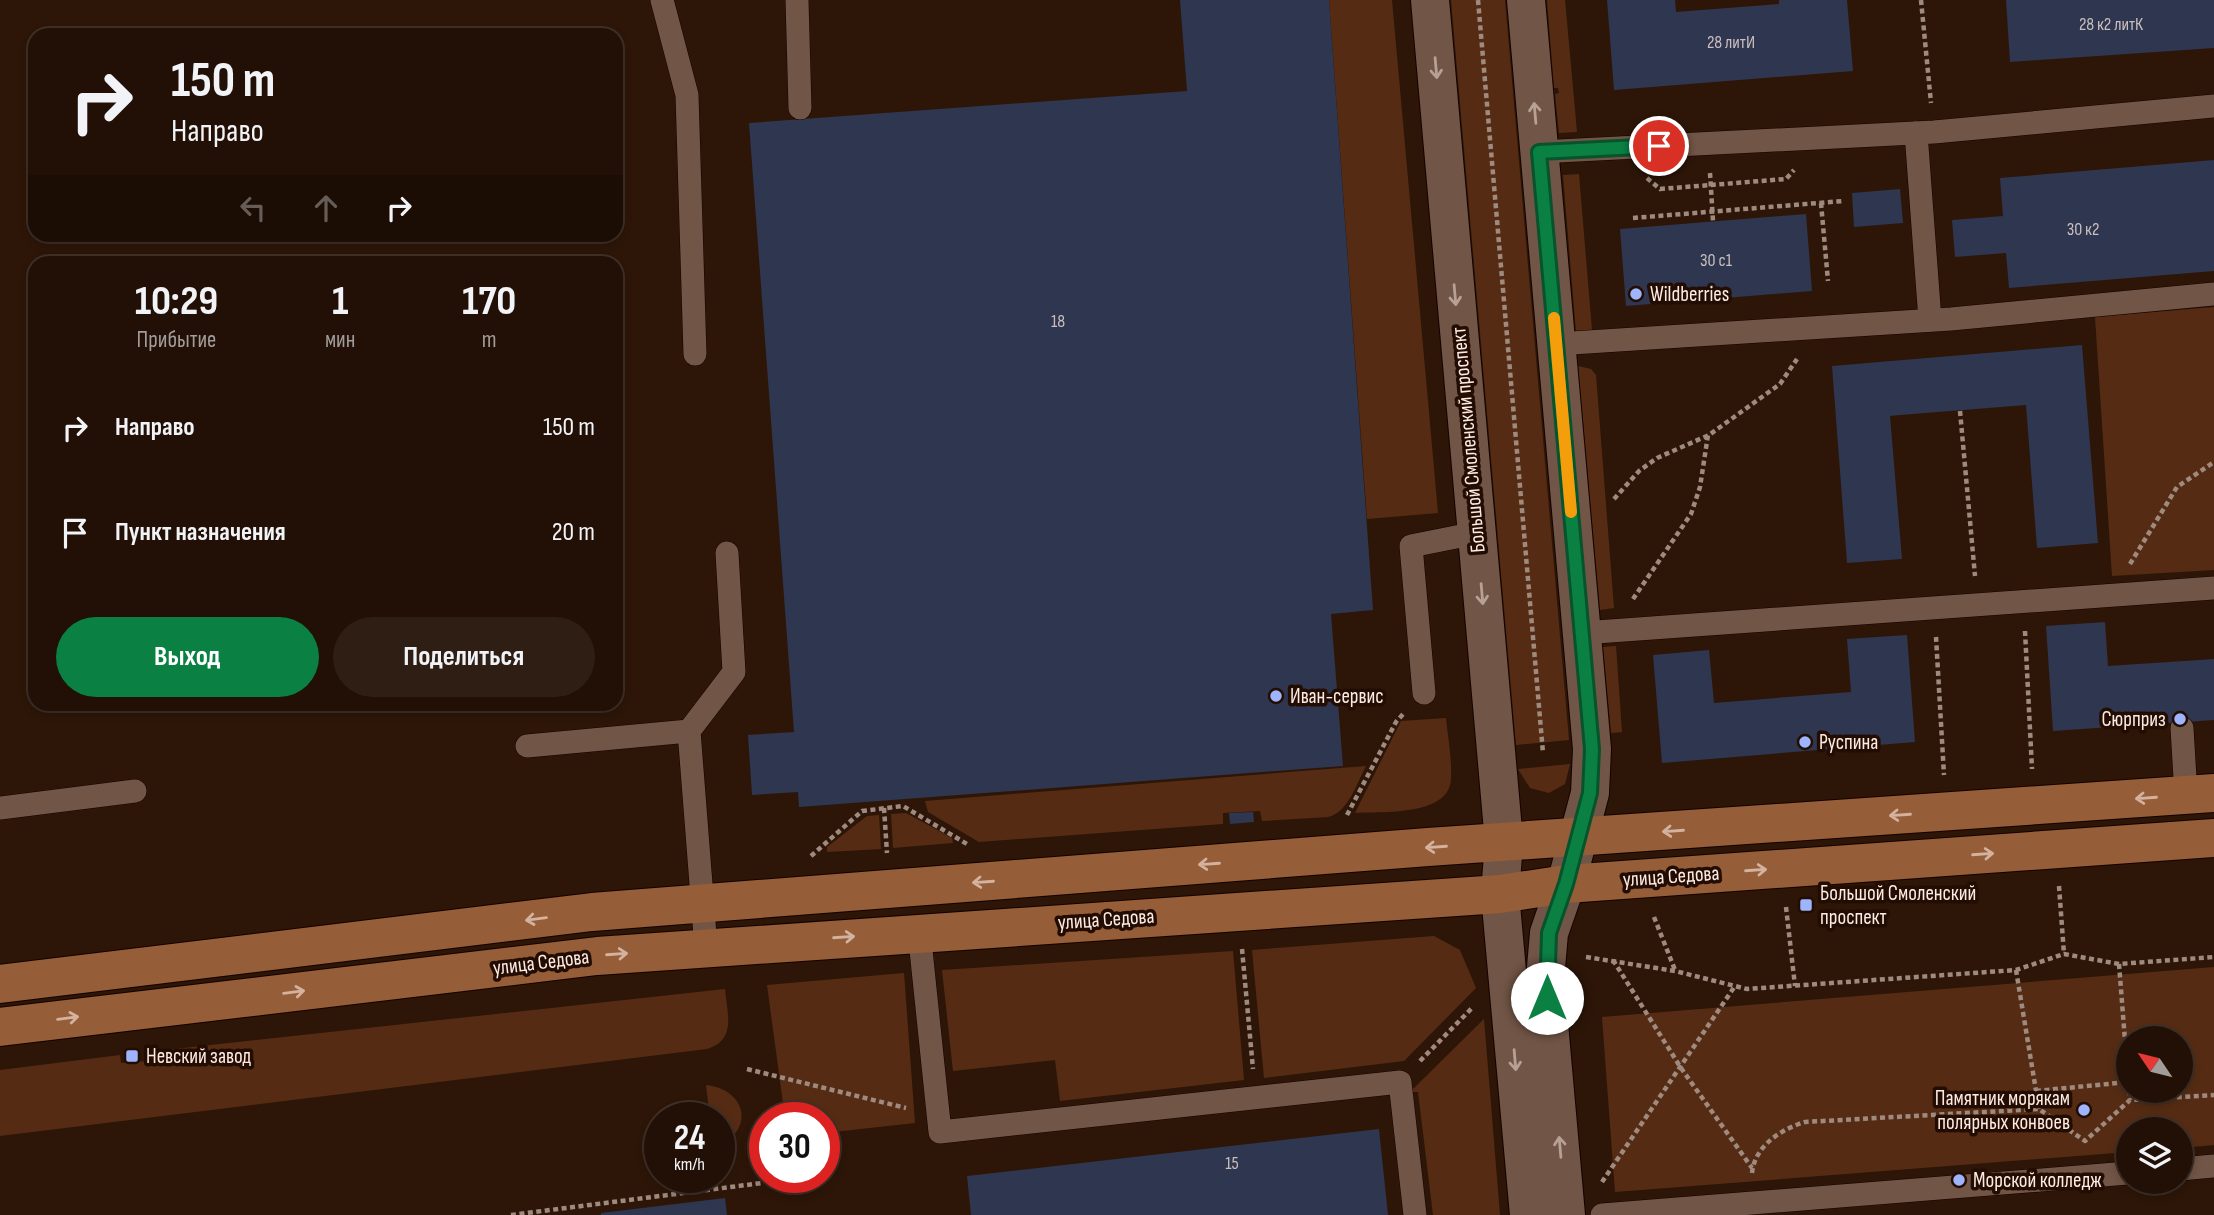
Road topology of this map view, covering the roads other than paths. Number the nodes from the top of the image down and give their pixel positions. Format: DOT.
graph roads {
  1 [pos="662,0"];
  2 [pos="797,0"];
  3 [pos="1430,0"];
  4 [pos="1526,0"];
  5 [pos="2214,106"];
  6 [pos="800,108"];
  7 [pos="1925,133"];
  8 [pos="1539,152"];
  9 [pos="2214,294"];
  10 [pos="1930,320"];
  11 [pos="1556,344"];
  12 [pos="695,354"];
  13 [pos="1476,533"];
  14 [pos="727,553"];
  15 [pos="2214,588"];
  16 [pos="1582,633"];
  17 [pos="1424,693"];
  18 [pos="2182,728"];
  19 [pos="689,731"];
  20 [pos="527,746"];
  21 [pos="135,791"];
  22 [pos="2200,794"];
  23 [pos="0,808"];
  24 [pos="1578,838"];
  25 [pos="2214,838"];
  26 [pos="1504,842"];
  27 [pos="1566,884"];
  28 [pos="1500,894"];
  29 [pos="714,903"];
  30 [pos="919,931"];
  31 [pos="720,947"];
  32 [pos="0,984"];
  33 [pos="0,1027"];
  34 [pos="2214,1166"];
  35 [pos="2193,1167"];
  36 [pos="2116,1174"];
  37 [pos="1415,1215"];
  38 [pos="1529,1215"];
  39 [pos="1566,1215"];
  40 [pos="1602,1215"];
  1 -- 12 [label="lane"];
  2 -- 6 [label="lane"];
  3 -- 13 [label="street, Большой Смоленский проспект, one-way"];
  8 -- 4 [label="street, one-way"];
  5 -- 7 [label="lane"];
  7 -- 8 [label="lane"];
  7 -- 10 [label="lane"];
  8 -- 11 [label="street"];
  9 -- 10 [label="lane"];
  10 -- 11 [label="lane"];
  11 -- 16 [label="street"];
  13 -- 17 [label="lane"];
  13 -- 26 [label="street, Большой Смоленский проспект, one-way"];
  14 -- 19 [label="lane"];
  15 -- 16 [label="lane"];
  16 -- 24 [label="street"];
  18 -- 22 [label="lane"];
  19 -- 20 [label="lane"];
  19 -- 29 [label="lane"];
  21 -- 23 [label="lane"];
  22 -- 24 [label="main road, улица Седова, one-way"];
  24 -- 26 [label="main road, улица Седова"];
  24 -- 27 [label="street"];
  27 -- 25 [label="main road, улица Седова, one-way"];
  26 -- 28 [label="street, Большой Смоленский проспект"];
  26 -- 29 [label="main road, улица Седова, one-way"];
  27 -- 28 [label="main road, улица Седова"];
  39 -- 27 [label="street, one-way"];
  28 -- 30 [label="main road, улица Седова"];
  28 -- 38 [label="street, Большой Смоленский проспект, one-way"];
  29 -- 31 [label="lane"];
  29 -- 32 [label="main road, улица Седова, one-way"];
  31 -- 30 [label="main road, улица Седова, one-way"];
  30 -- 37 [label="lane"];
  33 -- 31 [label="main road, улица Седова, one-way"];
  34 -- 35 [label="lane"];
  36 -- 40 [label="lane"];
}
